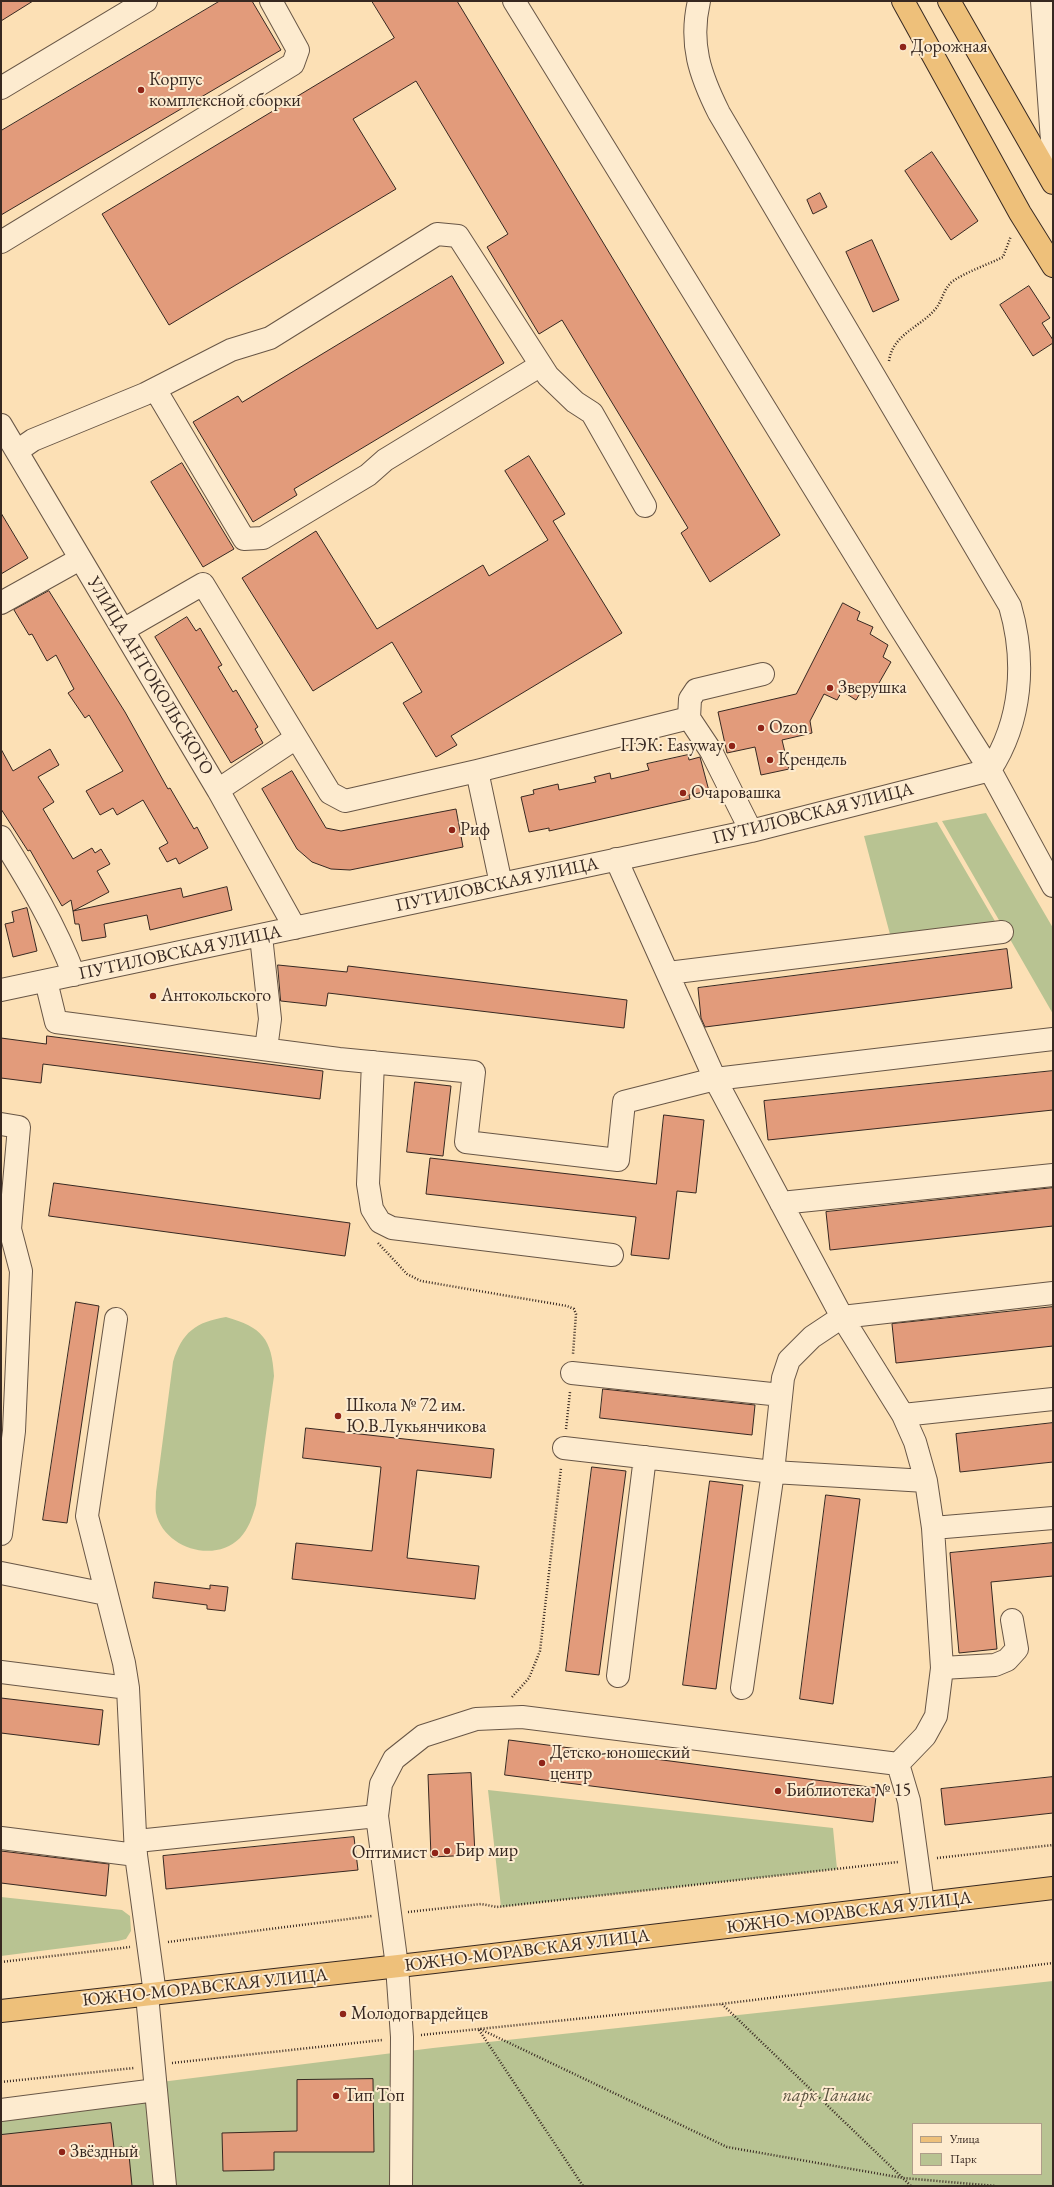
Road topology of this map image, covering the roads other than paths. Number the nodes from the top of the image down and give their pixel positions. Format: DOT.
graph roads {
  1 [pos="146,1"];
  2 [pos="271,1"];
  3 [pos="514,1"];
  4 [pos="699,1"];
  5 [pos="904,1"];
  6 [pos="949,1"];
  7 [pos="1042,1"];
  8 [pos="1,88"];
  9 [pos="1053,155"];
  10 [pos="1053,183"];
  11 [pos="1,242"];
  12 [pos="1053,266"];
  13 [pos="541,365"];
  14 [pos="154,389"];
  15 [pos="1,425"];
  16 [pos="17,451"];
  17 [pos="645,506"];
  18 [pos="80,559"];
  19 [pos="1,603"];
  20 [pos="124,630"];
  21 [pos="763,674"];
  22 [pos="689,718"];
  23 [pos="296,738"];
  24 [pos="990,770"];
  25 [pos="477,771"];
  26 [pos="218,790"];
  27 [pos="751,831"];
  28 [pos="1,837"];
  29 [pos="616,859"];
  30 [pos="500,884"];
  31 [pos="1053,886"];
  32 [pos="296,928"];
  33 [pos="1002,932"];
  34 [pos="261,936"];
  35 [pos="668,973"];
  36 [pos="74,975"];
  37 [pos="46,981"];
  38 [pos="1,990"];
  39 [pos="1053,1039"];
  40 [pos="266,1049"];
  41 [pos="373,1062"];
  42 [pos="715,1079"];
  43 [pos="1,1124"];
  44 [pos="1053,1175"];
  45 [pos="782,1203"];
  46 [pos="612,1255"];
  47 [pos="1053,1293"];
  48 [pos="842,1317"];
  49 [pos="116,1319"];
  50 [pos="572,1373"];
  51 [pos="781,1395"];
  52 [pos="1053,1399"];
  53 [pos="904,1415"];
  54 [pos="564,1448"];
  55 [pos="646,1457"];
  56 [pos="773,1472"];
  57 [pos="926,1481"];
  58 [pos="1053,1518"];
  59 [pos="933,1528"];
  60 [pos="1,1534"];
  61 [pos="1,1573"];
  62 [pos="106,1594"];
  63 [pos="1012,1620"];
  64 [pos="942,1668"];
  65 [pos="1,1672"];
  66 [pos="618,1676"];
  67 [pos="128,1688"];
  68 [pos="742,1688"];
  69 [pos="898,1764"];
  70 [pos="377,1816"];
  71 [pos="1,1838"];
  72 [pos="137,1848"];
  73 [pos="1053,1888"];
  74 [pos="923,1904"];
  75 [pos="397,1966"];
  76 [pos="151,1995"];
  77 [pos="1,2011"];
  78 [pos="156,2090"];
  79 [pos="1,2110"];
  80 [pos="165,2186"];
  81 [pos="401,2186"];
  1 -- 8 [label="street"];
  2 -- 11 [label="street"];
  3 -- 24 [label="street"];
  4 -- 24 [label="street"];
  5 -- 12 [label="main road"];
  6 -- 10 [label="main road"];
  7 -- 9 [label="street"];
  13 -- 14 [label="street"];
  13 -- 14 [label="street"];
  13 -- 17 [label="street"];
  14 -- 16 [label="street"];
  15 -- 16 [label="street, УЛИЦА АНТОКОЛЬСКОГО"];
  16 -- 18 [label="street, УЛИЦА АНТОКОЛЬСКОГО"];
  18 -- 19 [label="street"];
  18 -- 20 [label="street, УЛИЦА АНТОКОЛЬСКОГО"];
  20 -- 23 [label="street"];
  20 -- 26 [label="street, УЛИЦА АНТОКОЛЬСКОГО"];
  21 -- 22 [label="street"];
  22 -- 25 [label="street"];
  22 -- 27 [label="street"];
  23 -- 25 [label="street"];
  23 -- 26 [label="street"];
  24 -- 27 [label="street, ПУТИЛОВСКАЯ УЛИЦА"];
  24 -- 31 [label="street"];
  25 -- 30 [label="street"];
  26 -- 32 [label="street, УЛИЦА АНТОКОЛЬСКОГО"];
  27 -- 29 [label="street, ПУТИЛОВСКАЯ УЛИЦА"];
  28 -- 36 [label="street"];
  29 -- 30 [label="street, ПУТИЛОВСКАЯ УЛИЦА"];
  29 -- 35 [label="street"];
  30 -- 32 [label="street, ПУТИЛОВСКАЯ УЛИЦА"];
  32 -- 34 [label="street, ПУТИЛОВСКАЯ УЛИЦА"];
  33 -- 35 [label="street"];
  34 -- 36 [label="street, ПУТИЛОВСКАЯ УЛИЦА"];
  34 -- 40 [label="street"];
  35 -- 42 [label="street"];
  36 -- 37 [label="street, ПУТИЛОВСКАЯ УЛИЦА"];
  37 -- 38 [label="street, ПУТИЛОВСКАЯ УЛИЦА"];
  37 -- 40 [label="street"];
  39 -- 42 [label="street"];
  40 -- 41 [label="street"];
  41 -- 42 [label="street"];
  41 -- 46 [label="street"];
  42 -- 45 [label="street"];
  43 -- 60 [label="street"];
  44 -- 45 [label="street"];
  45 -- 48 [label="street"];
  47 -- 48 [label="street"];
  48 -- 51 [label="street"];
  48 -- 53 [label="street"];
  49 -- 62 [label="street"];
  50 -- 51 [label="street"];
  51 -- 56 [label="street"];
  52 -- 53 [label="street"];
  53 -- 57 [label="street"];
  54 -- 55 [label="street"];
  55 -- 56 [label="street"];
  55 -- 66 [label="street"];
  56 -- 57 [label="street"];
  56 -- 68 [label="street"];
  57 -- 59 [label="street"];
  58 -- 59 [label="street"];
  59 -- 64 [label="street"];
  61 -- 62 [label="street"];
  62 -- 67 [label="street"];
  63 -- 64 [label="street"];
  64 -- 69 [label="street"];
  65 -- 67 [label="street"];
  67 -- 72 [label="street"];
  69 -- 70 [label="street"];
  69 -- 74 [label="street"];
  70 -- 72 [label="street"];
  70 -- 75 [label="street"];
  71 -- 72 [label="street"];
  72 -- 76 [label="street"];
  73 -- 74 [label="main road, ЮЖНО-МОРАВСКАЯ УЛИЦА"];
  74 -- 75 [label="main road, ЮЖНО-МОРАВСКАЯ УЛИЦА"];
  75 -- 76 [label="main road, ЮЖНО-МОРАВСКАЯ УЛИЦА"];
  75 -- 81 [label="street"];
  76 -- 77 [label="main road, ЮЖНО-МОРАВСКАЯ УЛИЦА"];
  76 -- 78 [label="street"];
  78 -- 79 [label="street"];
  78 -- 80 [label="street"];
}
